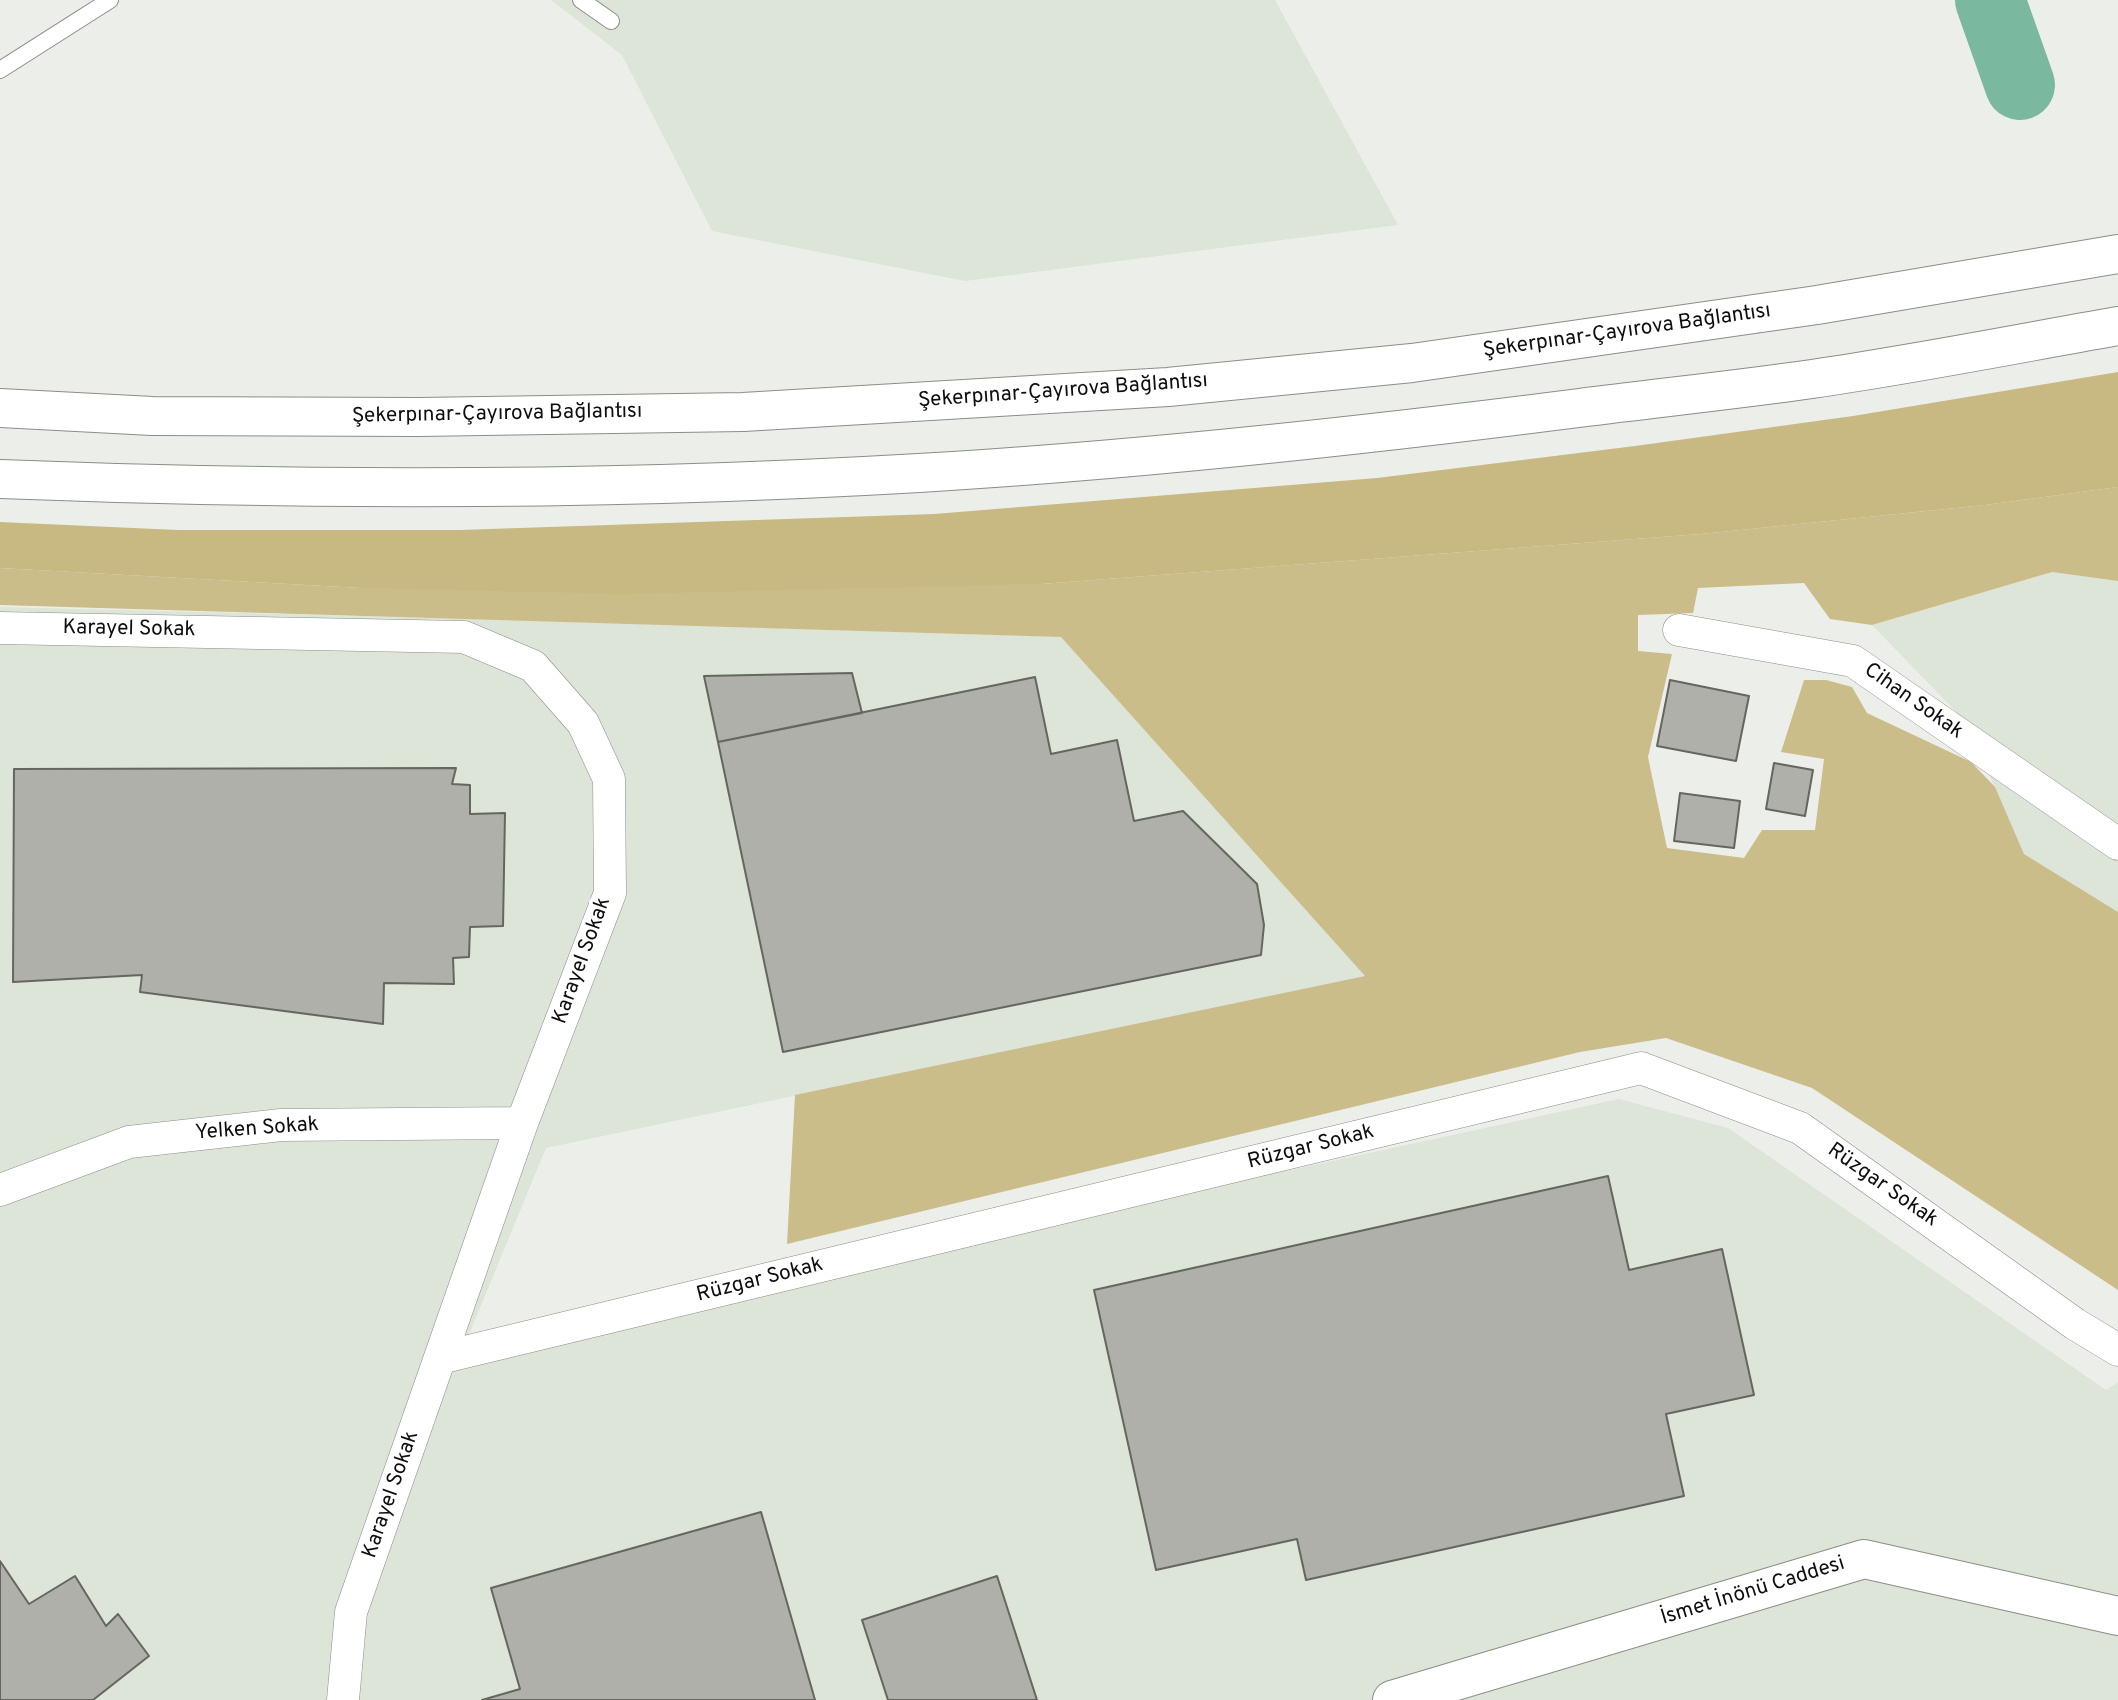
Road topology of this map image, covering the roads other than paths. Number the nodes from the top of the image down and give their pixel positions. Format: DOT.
graph roads {
  1 [pos="110,0"];
  2 [pos="581,0"];
  3 [pos="611,21"];
  4 [pos="0,70"];
  5 [pos="2118,254"];
  6 [pos="2118,326"];
  7 [pos="0,408"];
  8 [pos="0,479"];
  9 [pos="0,628"];
  10 [pos="1679,630"];
  11 [pos="2118,844"];
  12 [pos="522,1123"];
  13 [pos="0,1190"];
  14 [pos="2118,1350"];
  15 [pos="440,1358"];
  16 [pos="2118,1616"];
  17 [pos="343,1700"];
  18 [pos="1392,1700"];
  1 -- 4 [label="lane"];
  2 -- 3 [label="lane"];
  5 -- 7 [label="main road, Şekerpınar-Çayırova Bağlantısı"];
  6 -- 8 [label="main road"];
  9 -- 12 [label="street, Karayel Sokak"];
  10 -- 11 [label="street, Cihan Sokak"];
  12 -- 13 [label="street, Yelken Sokak"];
  12 -- 15 [label="street, Karayel Sokak"];
  14 -- 15 [label="street, Rüzgar Sokak"];
  15 -- 17 [label="street, Karayel Sokak"];
  16 -- 18 [label="main road, İsmet İnönü Caddesi"];
}
